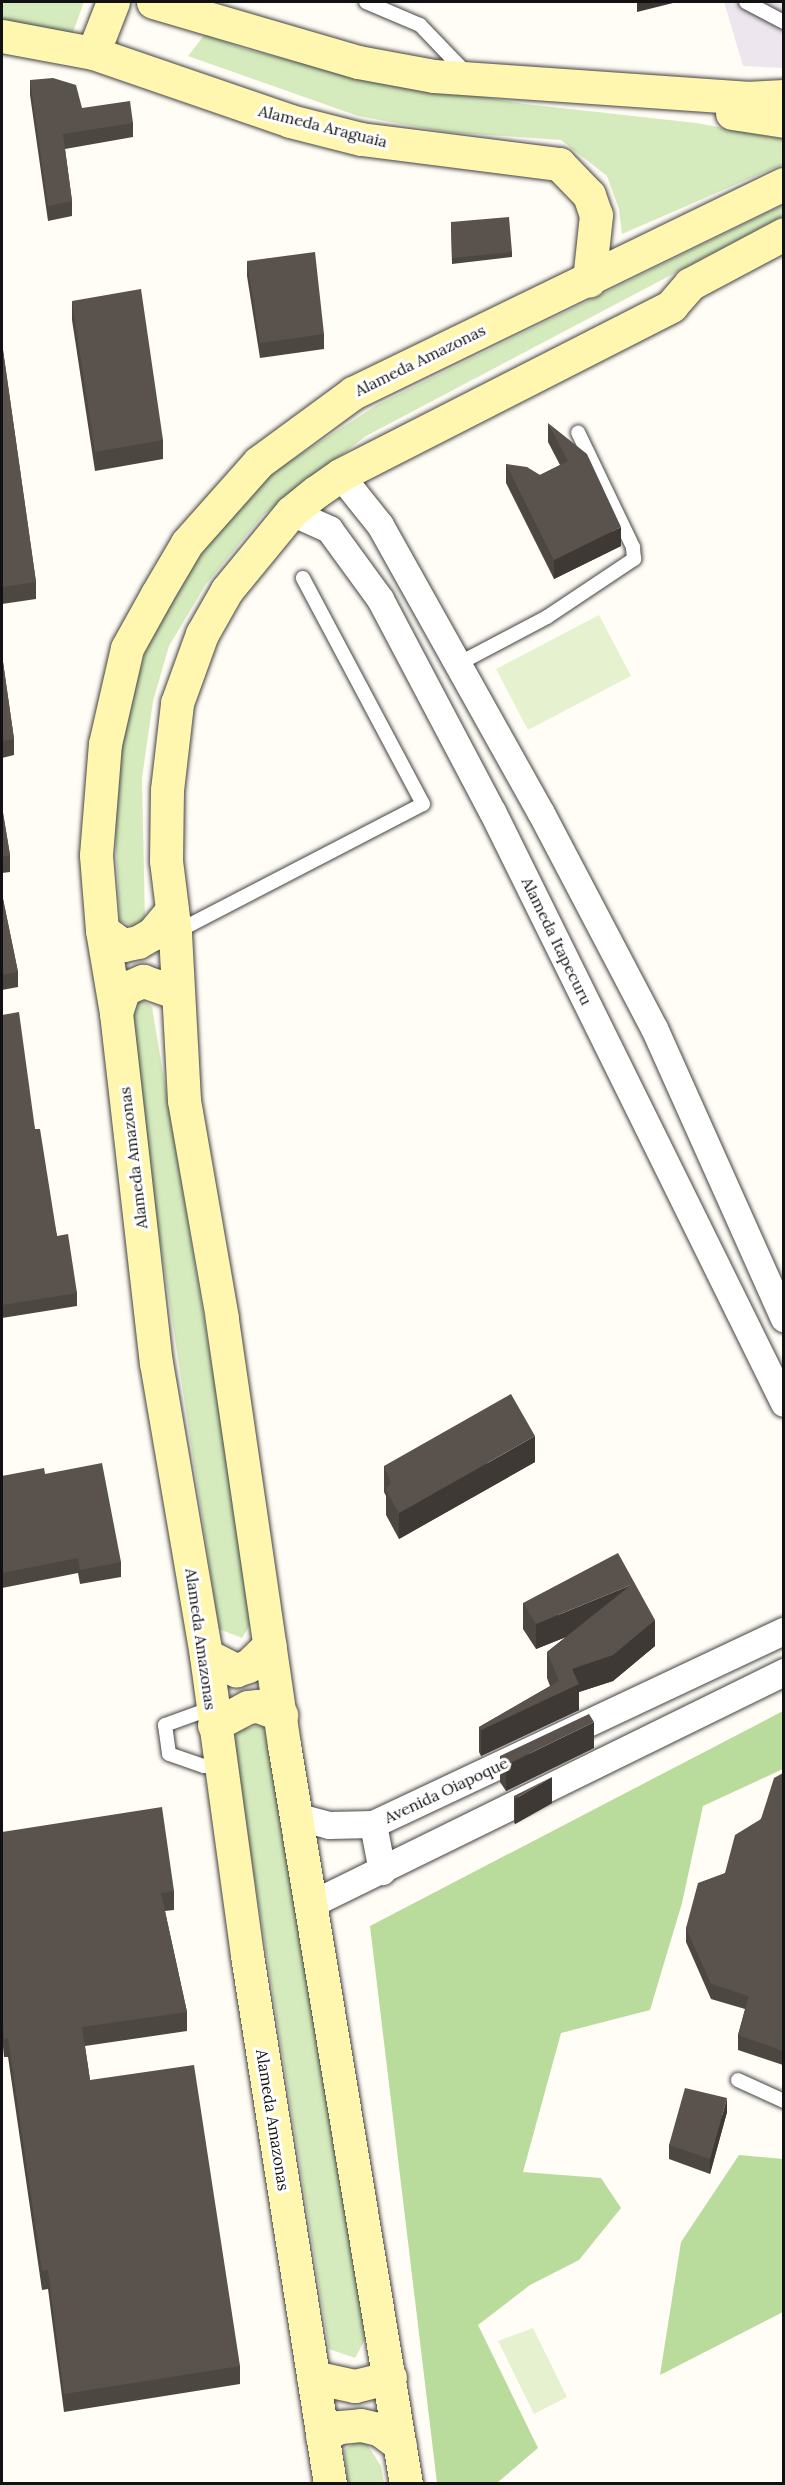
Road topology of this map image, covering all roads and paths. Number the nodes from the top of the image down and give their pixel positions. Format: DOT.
graph roads {
  1 [pos="113,2"];
  2 [pos="153,2"];
  3 [pos="366,2"];
  4 [pos="746,2"];
  5 [pos="783,22"];
  6 [pos="2,36"];
  7 [pos="93,53"];
  8 [pos="471,80"];
  9 [pos="625,89"];
  10 [pos="783,96"];
  11 [pos="783,121"];
  12 [pos="783,184"];
  13 [pos="783,234"];
  14 [pos="783,258"];
  15 [pos="589,281"];
  16 [pos="671,306"];
  17 [pos="578,432"];
  18 [pos="340,475"];
  19 [pos="291,512"];
  20 [pos="380,525"];
  21 [pos="347,548"];
  22 [pos="303,578"];
  23 [pos="458,664"];
  24 [pos="174,921"];
  25 [pos="102,930"];
  26 [pos="178,993"];
  27 [pos="116,1012"];
  28 [pos="686,1101"];
  29 [pos="646,1121"];
  30 [pos="783,1318"];
  31 [pos="783,1403"];
  32 [pos="783,1630"];
  33 [pos="270,1645"];
  34 [pos="206,1655"];
  35 [pos="783,1672"];
  36 [pos="281,1715"];
  37 [pos="213,1716"];
  38 [pos="219,1764"];
  39 [pos="298,1817"];
  40 [pos="373,1824"];
  41 [pos="382,1871"];
  42 [pos="310,1904"];
  43 [pos="738,2080"];
  44 [pos="783,2101"];
  45 [pos="314,2377"];
  46 [pos="390,2377"];
  47 [pos="322,2436"];
  48 [pos="400,2445"];
  49 [pos="330,2484"];
  50 [pos="406,2484"];
  1 -- 7 [label="main road"];
  2 -- 8 [label="main road"];
  3 -- 8 [label="lane"];
  4 -- 5 [label="lane"];
  6 -- 7 [label="main road, Alameda Araguaia"];
  7 -- 15 [label="main road, Alameda Araguaia"];
  8 -- 9 [label="main road"];
  9 -- 10 [label="main road"];
  9 -- 11 [label="main road"];
  12 -- 15 [label="main road, Alameda Amazonas"];
  13 -- 16 [label="main road"];
  14 -- 16 [label="main road"];
  15 -- 25 [label="main road, Alameda Amazonas"];
  16 -- 18 [label="main road"];
  17 -- 23 [label="lane"];
  18 -- 19 [label="main road"];
  18 -- 20 [label="street"];
  19 -- 21 [label="street, Alameda Itapecuru"];
  19 -- 24 [label="main road"];
  20 -- 21 [label="street"];
  20 -- 23 [label="street"];
  21 -- 29 [label="street, Alameda Itapecuru"];
  22 -- 24 [label="lane"];
  23 -- 28 [label="street"];
  24 -- 25 [label="main road"];
  24 -- 26 [label="main road"];
  25 -- 27 [label="main road, Alameda Amazonas"];
  26 -- 27 [label="main road"];
  26 -- 33 [label="main road"];
  27 -- 34 [label="main road, Alameda Amazonas"];
  28 -- 29 [label="street"];
  28 -- 30 [label="street"];
  29 -- 31 [label="street, Alameda Itapecuru"];
  32 -- 40 [label="street, Avenida Oiapoque"];
  33 -- 34 [label="main road"];
  33 -- 36 [label="main road"];
  34 -- 37 [label="main road, Alameda Amazonas"];
  35 -- 41 [label="street"];
  36 -- 37 [label="main road"];
  36 -- 39 [label="main road"];
  37 -- 38 [label="main road, Alameda Amazonas"];
  37 -- 38 [label="lane"];
  38 -- 45 [label="main road, Alameda Amazonas"];
  39 -- 40 [label="street, Avenida Oiapoque"];
  39 -- 42 [label="main road"];
  40 -- 41 [label="street"];
  41 -- 42 [label="street"];
  42 -- 46 [label="main road"];
  43 -- 44 [label="lane"];
  45 -- 46 [label="main road"];
  45 -- 47 [label="main road, Alameda Amazonas"];
  46 -- 48 [label="main road"];
  47 -- 48 [label="main road"];
  47 -- 49 [label="main road, Alameda Amazonas"];
  48 -- 50 [label="main road"];
}
